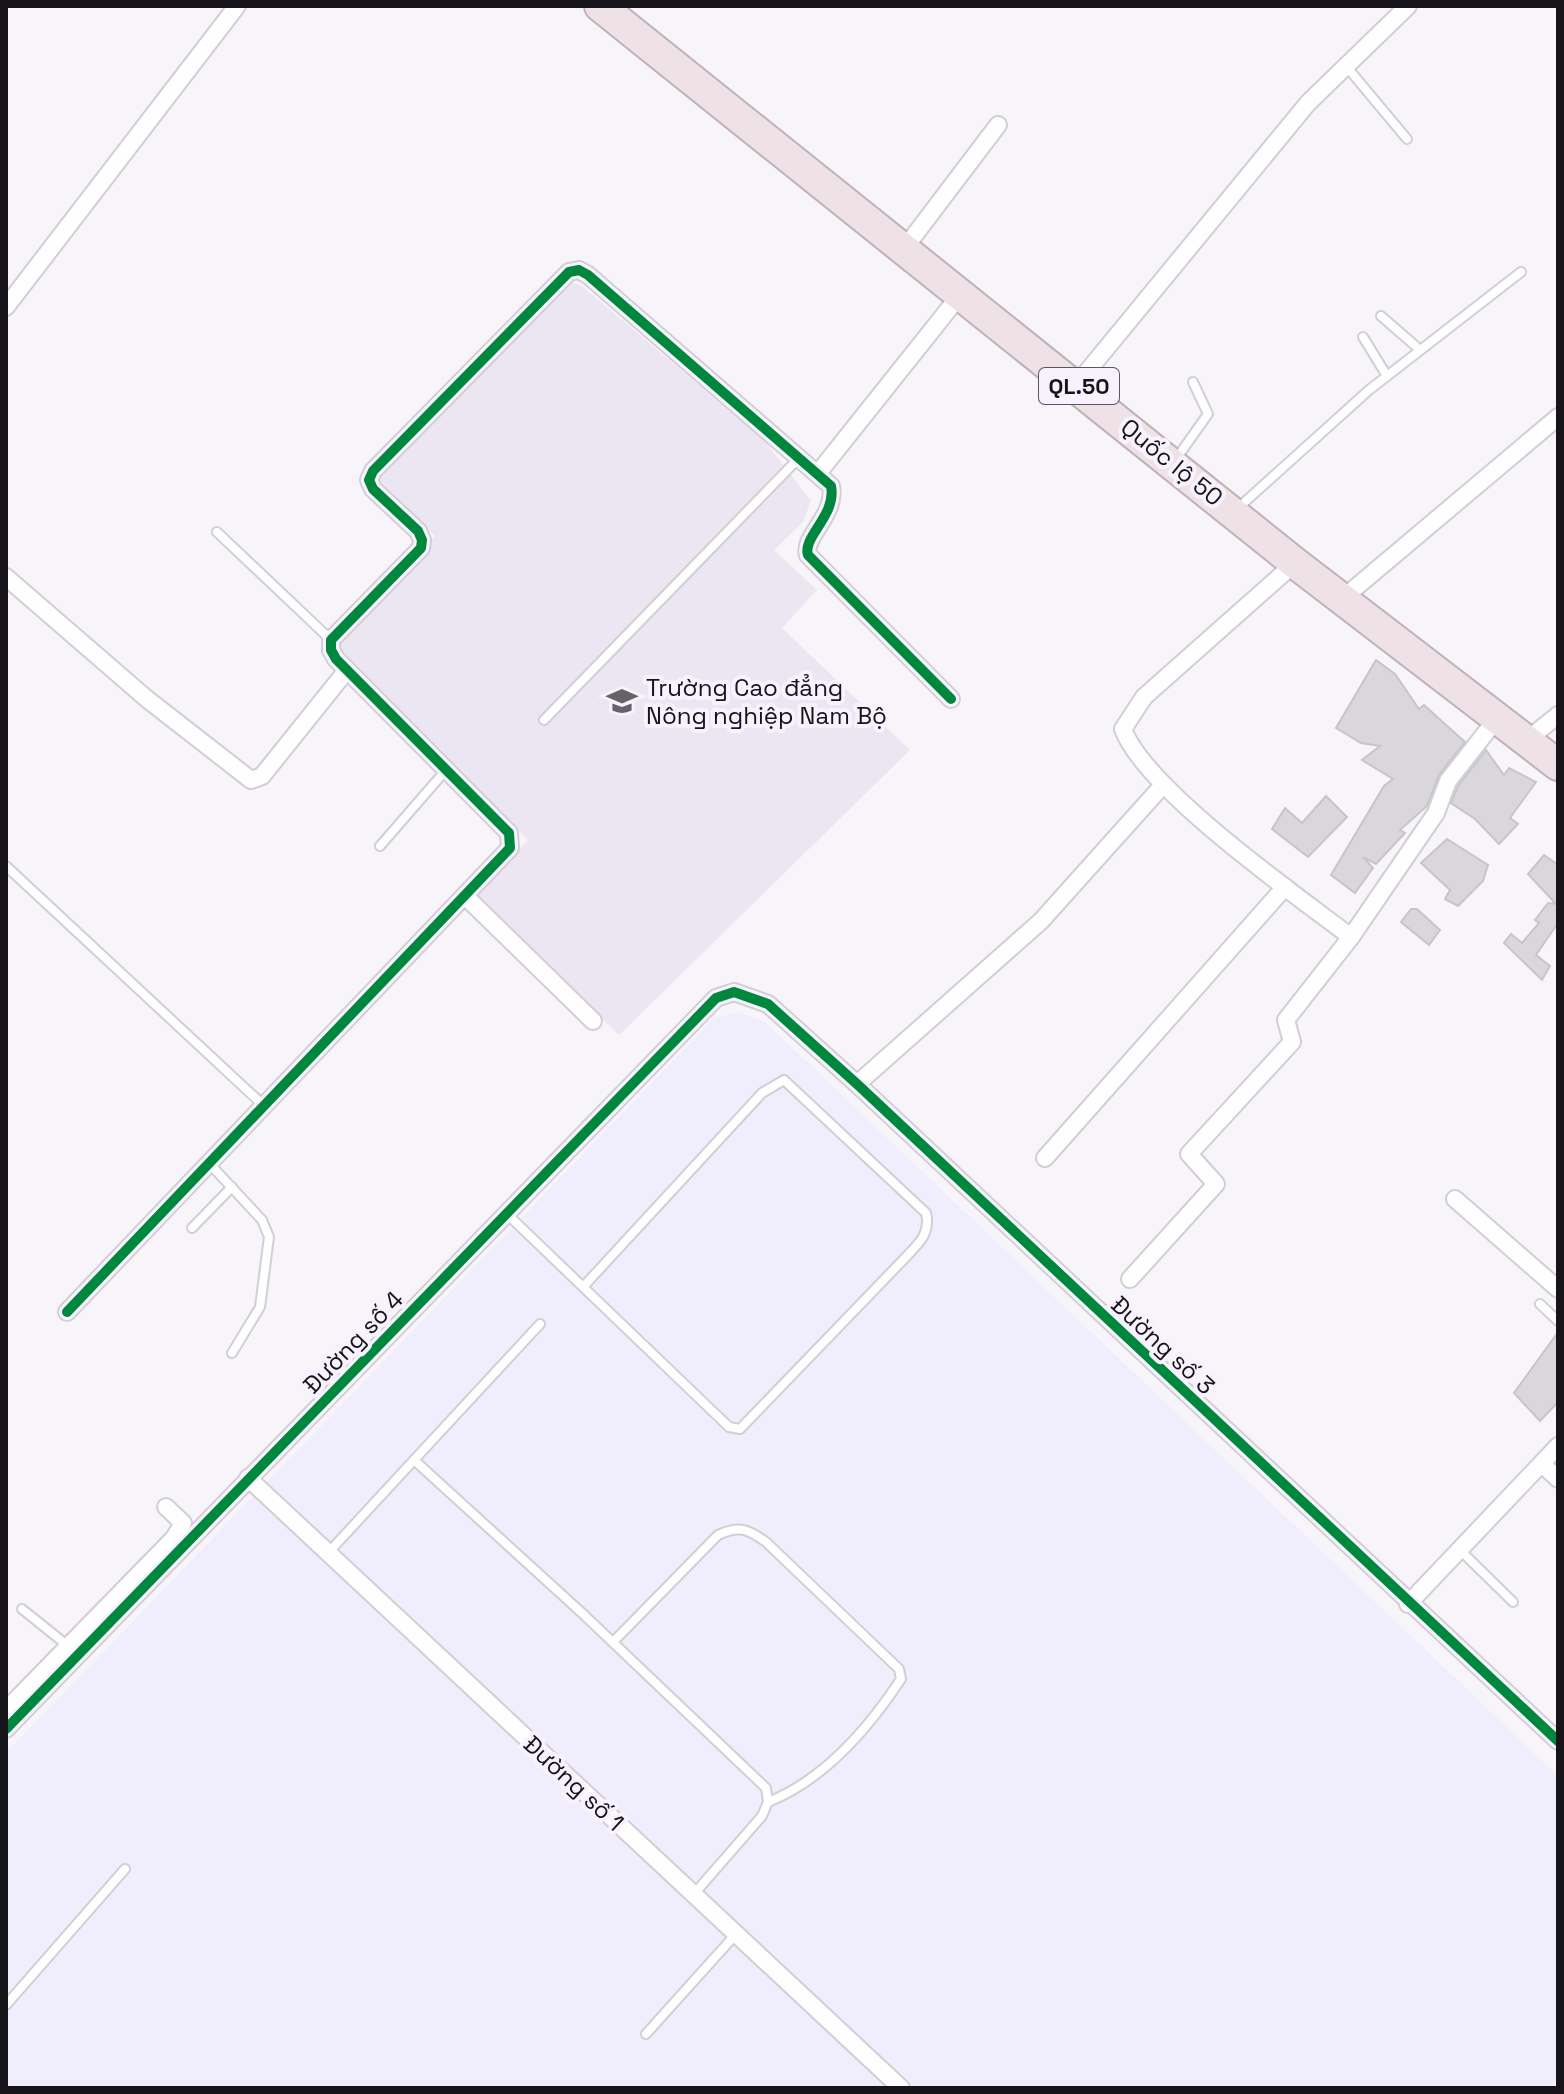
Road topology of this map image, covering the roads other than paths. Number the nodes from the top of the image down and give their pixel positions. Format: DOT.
graph roads {
  1 [pos="237,6"];
  2 [pos="600,6"];
  3 [pos="1408,6"];
  4 [pos="1346,66"];
  5 [pos="998,125"];
  6 [pos="1407,139"];
  7 [pos="904,249"];
  8 [pos="1521,272"];
  9 [pos="960,295"];
  10 [pos="6,307"];
  11 [pos="1381,316"];
  12 [pos="1363,337"];
  13 [pos="1419,349"];
  14 [pos="1387,376"];
  15 [pos="1193,382"];
  16 [pos="1077,384"];
  17 [pos="1558,417"];
  18 [pos="799,457"];
  19 [pos="1173,463"];
  20 [pos="819,472"];
  21 [pos="1234,513"];
  22 [pos="217,532"];
  23 [pos="1295,563"];
  24 [pos="6,577"];
  25 [pos="1342,599"];
  26 [pos="331,640"];
  27 [pos="347,670"];
  28 [pos="951,699"];
  29 [pos="1558,715"];
  30 [pos="1498,717"];
  31 [pos="544,720"];
  32 [pos="1527,740"];
  33 [pos="1558,765"];
  34 [pos="446,770"];
  35 [pos="1163,785"];
  36 [pos="380,846"];
  37 [pos="6,866"];
  38 [pos="1285,887"];
  39 [pos="465,896"];
  40 [pos="1351,937"];
  41 [pos="734,992"];
  42 [pos="593,1021"];
  43 [pos="857,1084"];
  44 [pos="262,1104"];
  45 [pos="1045,1158"];
  46 [pos="208,1162"];
  47 [pos="232,1187"];
  48 [pos="1455,1199"];
  49 [pos="506,1213"];
  50 [pos="192,1228"];
  51 [pos="1130,1279"];
  52 [pos="583,1287"];
  53 [pos="1558,1289"];
  54 [pos="1540,1304"];
  55 [pos="67,1312"];
  56 [pos="1558,1321"];
  57 [pos="540,1324"];
  58 [pos="232,1353"];
  59 [pos="1558,1446"];
  60 [pos="414,1460"];
  61 [pos="1542,1464"];
  62 [pos="248,1478"];
  63 [pos="1558,1479"];
  64 [pos="166,1507"];
  65 [pos="1459,1550"];
  66 [pos="328,1553"];
  67 [pos="1513,1602"];
  68 [pos="1408,1604"];
  69 [pos="22,1609"];
  70 [pos="613,1642"];
  71 [pos="68,1646"];
  72 [pos="9,1700"];
  73 [pos="6,1729"];
  74 [pos="1558,1741"];
  75 [pos="768,1802"];
  76 [pos="125,1869"];
  77 [pos="693,1894"];
  78 [pos="736,1934"];
  79 [pos="6,2005"];
  80 [pos="646,2034"];
  81 [pos="901,2088"];
  1 -- 10 [label="street"];
  2 -- 7 [label="highway, Quốc lộ 50 / QL.50"];
  3 -- 4 [label="street"];
  4 -- 6 [label="lane"];
  4 -- 16 [label="street"];
  5 -- 7 [label="street"];
  7 -- 9 [label="highway, Quốc lộ 50 / QL.50"];
  8 -- 13 [label="lane"];
  9 -- 16 [label="highway, Quốc lộ 50 / QL.50"];
  9 -- 20 [label="street"];
  11 -- 13 [label="lane"];
  12 -- 14 [label="lane"];
  13 -- 14 [label="lane"];
  14 -- 21 [label="lane"];
  15 -- 19 [label="lane"];
  16 -- 19 [label="highway, Quốc lộ 50 / QL.50"];
  17 -- 25 [label="street"];
  18 -- 20 [label="street"];
  18 -- 26 [label="street"];
  18 -- 31 [label="lane"];
  19 -- 21 [label="highway, Quốc lộ 50 / QL.50"];
  20 -- 28 [label="street"];
  21 -- 23 [label="highway, Quốc lộ 50 / QL.50"];
  22 -- 26 [label="lane"];
  23 -- 25 [label="highway, Quốc lộ 50 / QL.50"];
  23 -- 35 [label="street"];
  24 -- 27 [label="street"];
  25 -- 30 [label="highway, Quốc lộ 50 / QL.50"];
  26 -- 27 [label="street"];
  27 -- 34 [label="street"];
  29 -- 32 [label="street"];
  30 -- 32 [label="highway, Quốc lộ 50 / QL.50"];
  30 -- 40 [label="street"];
  32 -- 33 [label="highway, Quốc lộ 50 / QL.50"];
  34 -- 36 [label="lane"];
  34 -- 39 [label="street"];
  35 -- 38 [label="street"];
  35 -- 43 [label="street"];
  37 -- 44 [label="lane"];
  38 -- 40 [label="street"];
  38 -- 45 [label="street"];
  39 -- 42 [label="street"];
  39 -- 44 [label="street"];
  40 -- 51 [label="street"];
  41 -- 43 [label="street, Đường số 3"];
  41 -- 49 [label="street, Đường số 4"];
  43 -- 68 [label="street, Đường số 3"];
  44 -- 46 [label="street"];
  46 -- 47 [label="lane"];
  46 -- 55 [label="street"];
  47 -- 50 [label="lane"];
  47 -- 58 [label="lane"];
  48 -- 53 [label="street"];
  49 -- 52 [label="lane"];
  49 -- 62 [label="street, Đường số 4"];
  52 -- 52 [label="lane"];
  54 -- 56 [label="lane"];
  57 -- 60 [label="lane"];
  59 -- 61 [label="street"];
  60 -- 66 [label="lane"];
  60 -- 70 [label="lane"];
  61 -- 63 [label="street"];
  61 -- 65 [label="street"];
  62 -- 66 [label="street, Đường số 1"];
  62 -- 73 [label="street, Đường số 4"];
  64 -- 71 [label="street"];
  65 -- 67 [label="lane"];
  65 -- 68 [label="street"];
  66 -- 77 [label="street, Đường số 1"];
  68 -- 74 [label="street, Đường số 3"];
  69 -- 71 [label="lane"];
  70 -- 75 [label="lane"];
  70 -- 75 [label="lane"];
  71 -- 72 [label="street"];
  75 -- 77 [label="lane"];
  76 -- 79 [label="lane"];
  77 -- 78 [label="street, Đường số 1"];
  78 -- 80 [label="lane"];
  78 -- 81 [label="street, Đường số 1"];
}
